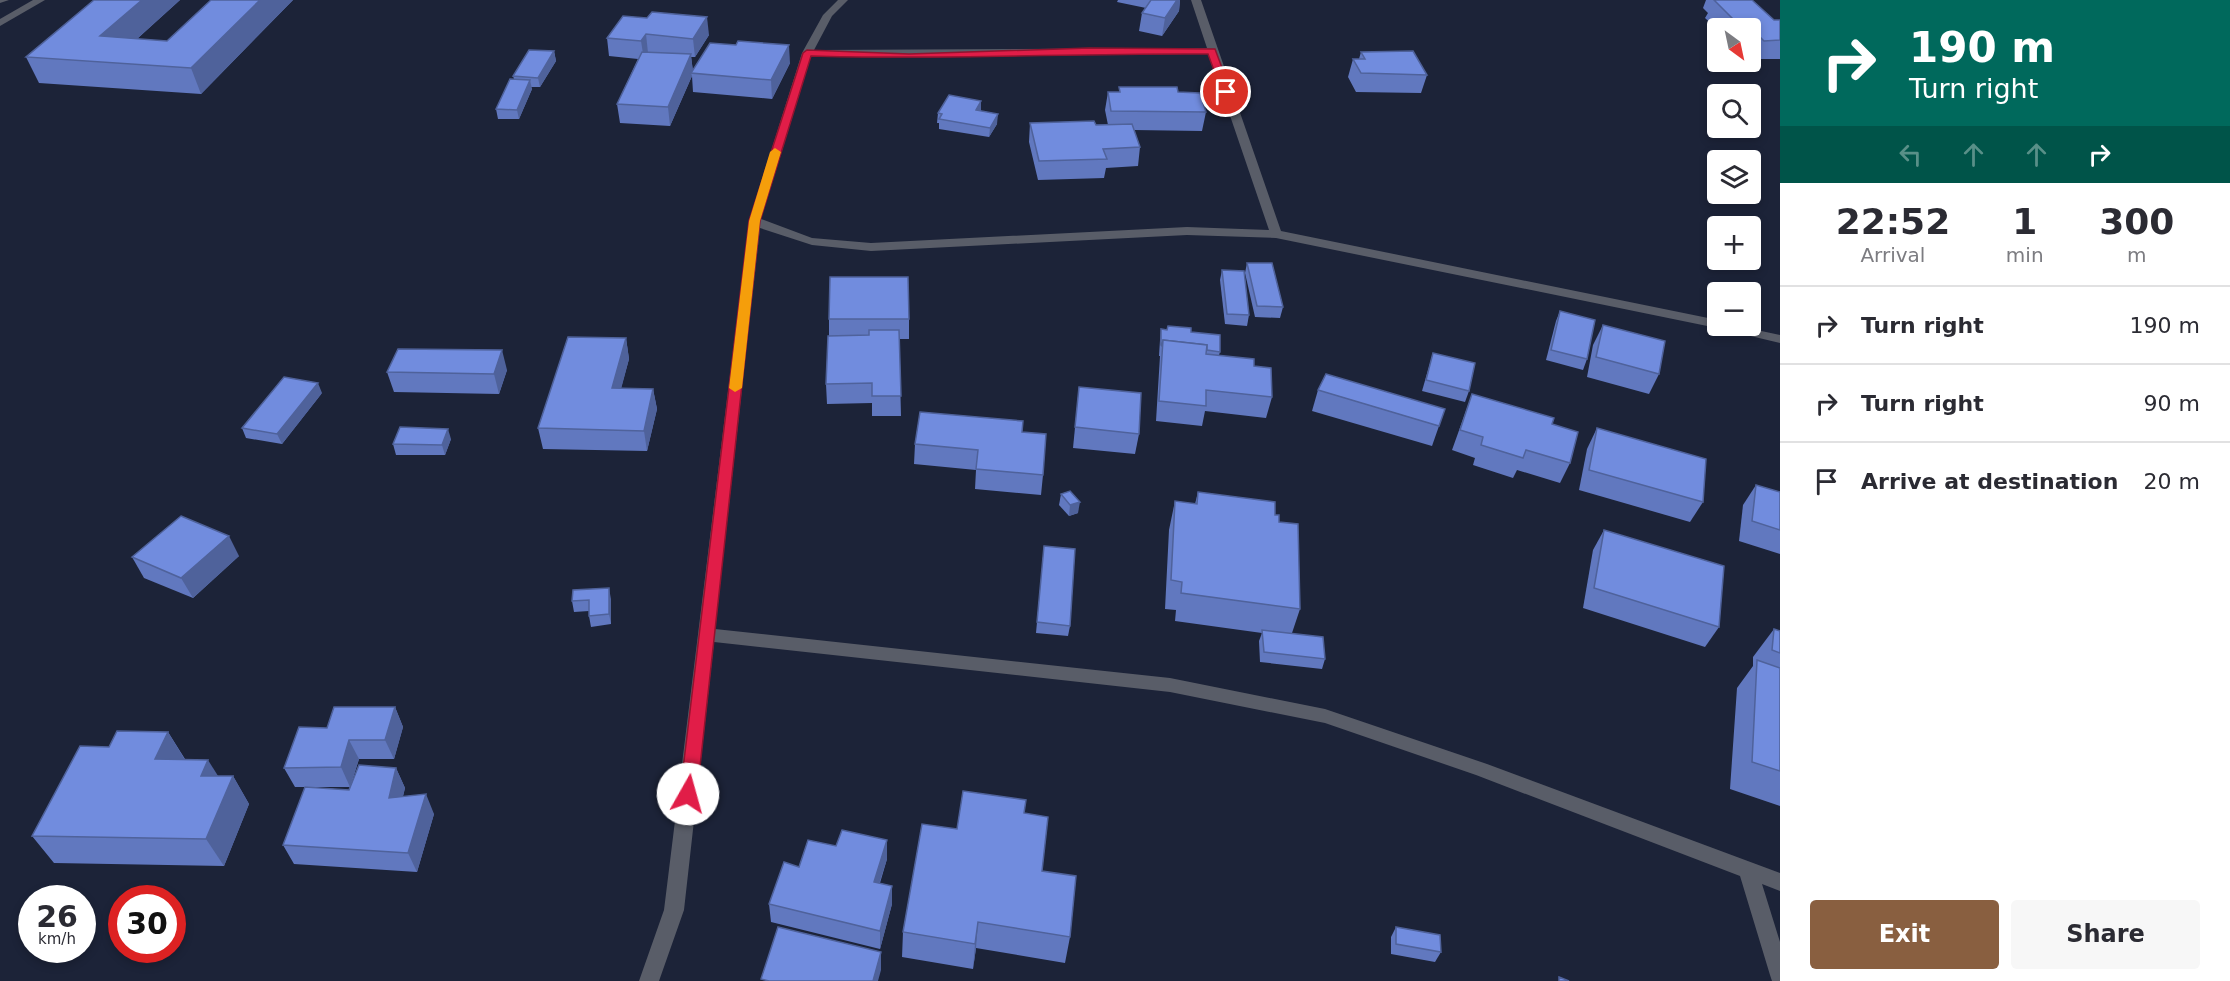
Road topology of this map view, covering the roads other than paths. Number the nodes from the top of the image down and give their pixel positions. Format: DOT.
graph roads {
  1 [pos="40,0"];
  2 [pos="843,0"];
  3 [pos="1196,0"];
  4 [pos="0,23"];
  5 [pos="1212,51"];
  6 [pos="807,53"];
  7 [pos="755,221"];
  8 [pos="1276,234"];
  9 [pos="1707,322"];
  10 [pos="1780,325"];
  11 [pos="1774,337"];
  12 [pos="707,635"];
  13 [pos="1748,868"];
  14 [pos="1780,882"];
  15 [pos="1780,975"];
  16 [pos="649,981"];
  1 -- 4 [label="street"];
  2 -- 6 [label="street"];
  3 -- 5 [label="street"];
  5 -- 6 [label="street"];
  5 -- 8 [label="street"];
  6 -- 7 [label="street"];
  7 -- 8 [label="street"];
  7 -- 12 [label="street"];
  8 -- 9 [label="street"];
  10 -- 11 [label="street"];
  12 -- 13 [label="street"];
  12 -- 16 [label="street"];
  13 -- 14 [label="street"];
  13 -- 15 [label="street"];
}
